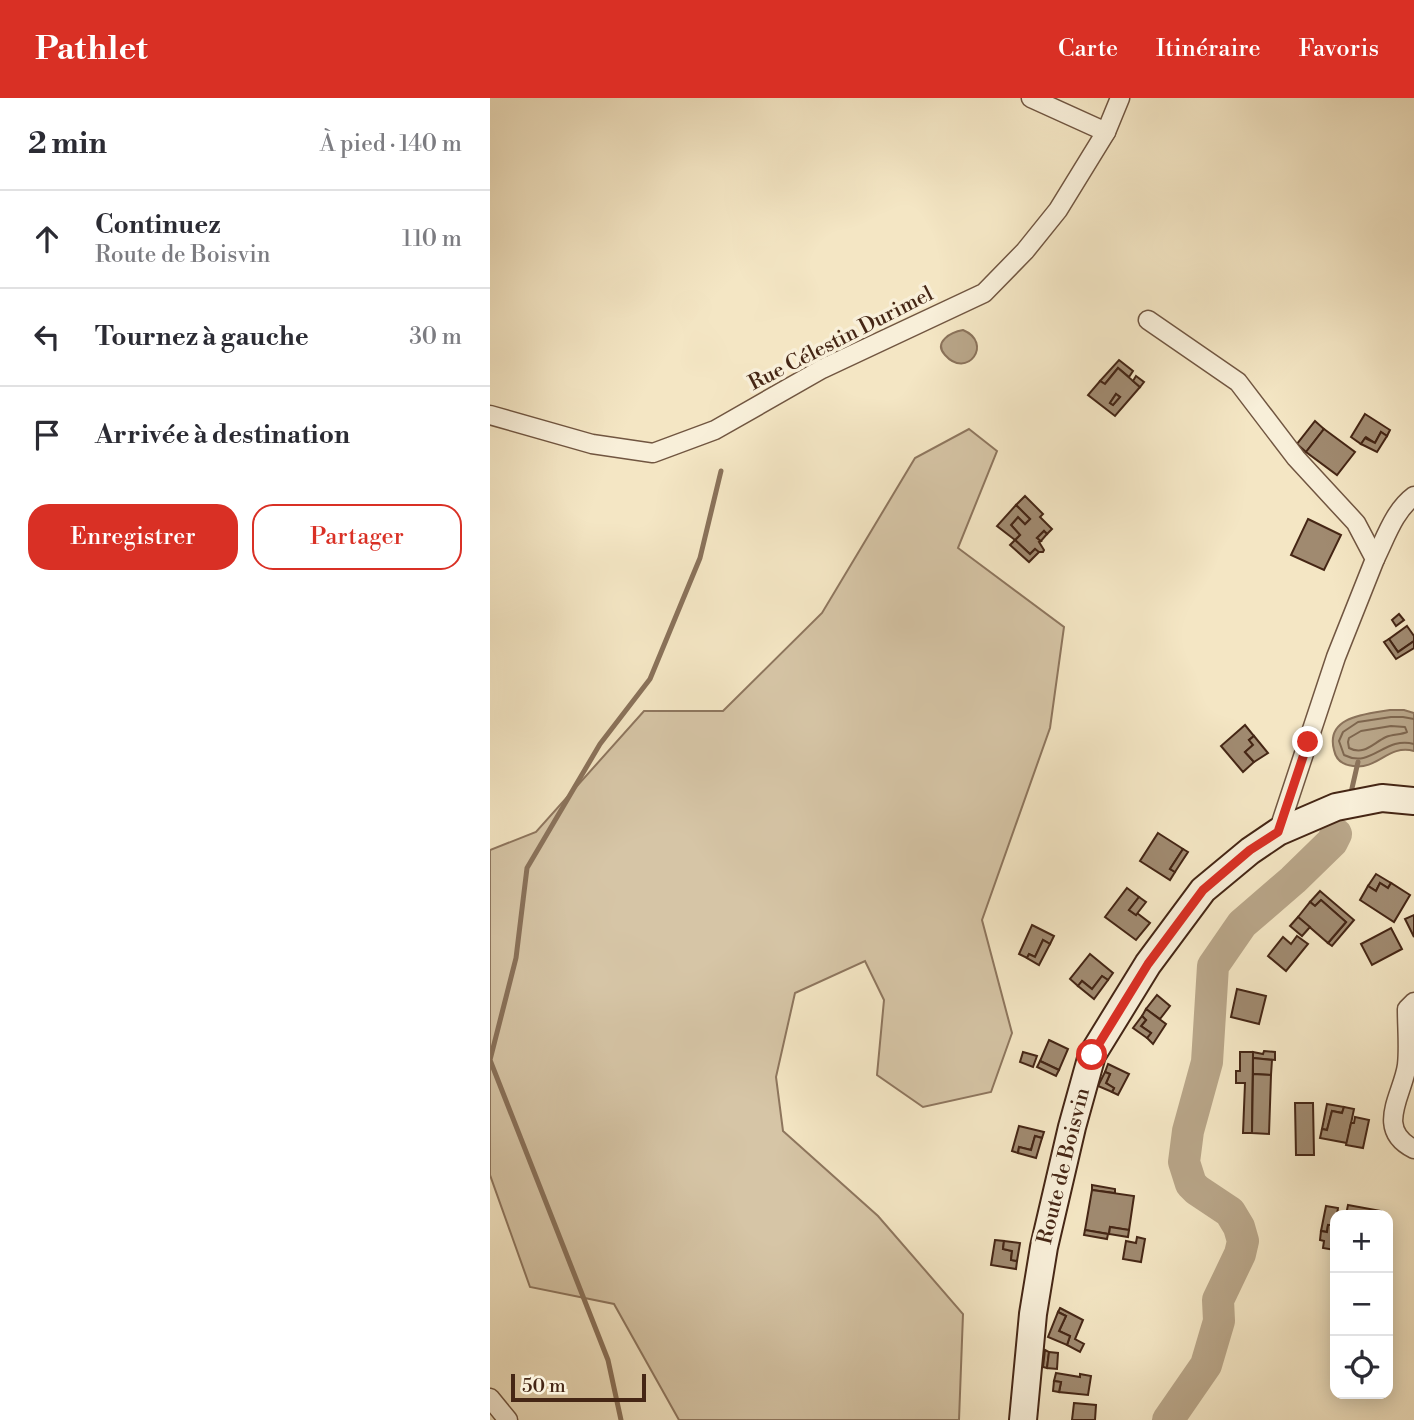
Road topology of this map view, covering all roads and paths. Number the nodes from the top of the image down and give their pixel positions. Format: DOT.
graph roads {
  1 [pos="1031,98"];
  2 [pos="1120,98"];
  3 [pos="1106,132"];
  4 [pos="1148,320"];
  5 [pos="490,415"];
  6 [pos="1414,496"];
  7 [pos="1375,559"];
  8 [pos="1414,801"];
  9 [pos="1278,832"];
  10 [pos="1414,1002"];
  11 [pos="1414,1149"];
  12 [pos="490,1398"];
  13 [pos="508,1420"];
  14 [pos="1023,1420"];
  1 -- 3 [label="street"];
  2 -- 3 [label="street, Rue Célestin Durimel"];
  3 -- 5 [label="street, Rue Célestin Durimel"];
  4 -- 7 [label="street"];
  6 -- 7 [label="street"];
  7 -- 9 [label="street"];
  8 -- 9 [label="main road, Route de Boisvin"];
  9 -- 14 [label="main road, Route de Boisvin"];
  10 -- 11 [label="street"];
  12 -- 13 [label="street"];
}
